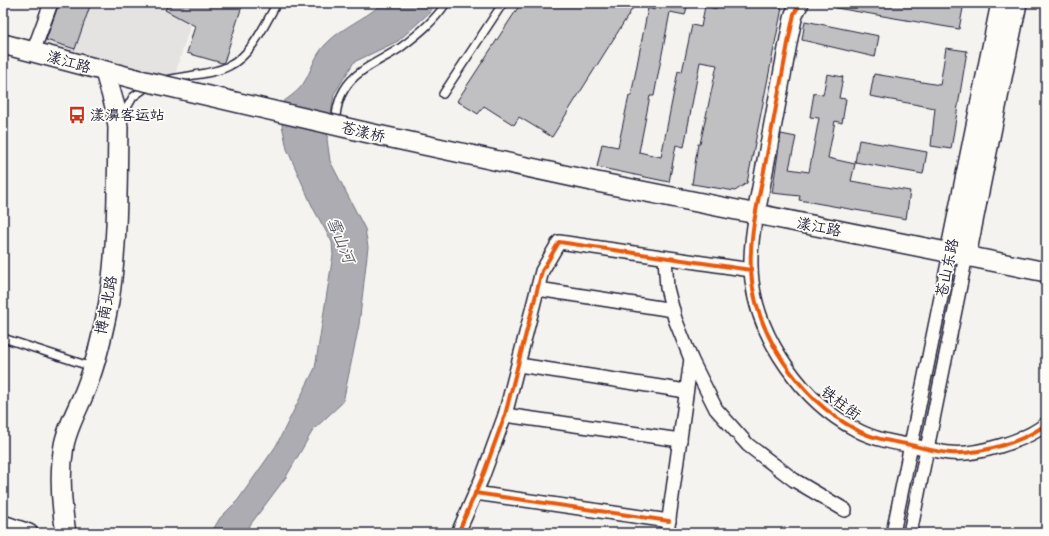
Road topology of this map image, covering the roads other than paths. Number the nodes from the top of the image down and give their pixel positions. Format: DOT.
graph roads {
  1 [pos="51,3"];
  2 [pos="277,3"];
  3 [pos="446,3"];
  4 [pos="504,3"];
  5 [pos="800,3"];
  6 [pos="1001,3"];
  7 [pos="1017,3"];
  8 [pos="3,44"];
  9 [pos="33,52"];
  10 [pos="105,72"];
  11 [pos="136,79"];
  12 [pos="444,94"];
  13 [pos="336,116"];
  14 [pos="118,124"];
  15 [pos="592,181"];
  16 [pos="756,214"];
  17 [pos="958,255"];
  18 [pos="665,258"];
  19 [pos="751,270"];
  20 [pos="1046,272"];
  21 [pos="538,289"];
  22 [pos="673,310"];
  23 [pos="3,338"];
  24 [pos="691,359"];
  25 [pos="519,365"];
  26 [pos="92,368"];
  27 [pos="686,391"];
  28 [pos="505,415"];
  29 [pos="1046,424"];
  30 [pos="680,440"];
  31 [pos="910,445"];
  32 [pos="927,448"];
  33 [pos="475,493"];
  34 [pos="845,510"];
  35 [pos="3,524"];
  36 [pos="668,527"];
  37 [pos="29,533"];
  38 [pos="66,533"];
  39 [pos="458,533"];
  40 [pos="893,533"];
  41 [pos="910,533"];
  1 -- 9 [label="street"];
  2 -- 14 [label="lane"];
  3 -- 13 [label="lane"];
  4 -- 12 [label="lane"];
  5 -- 16 [label="street"];
  6 -- 17 [label="main road, 苍山东路"];
  7 -- 17 [label="main road, 苍山东路"];
  8 -- 9 [label="main road, 漾江路"];
  9 -- 10 [label="main road, 漾江路"];
  10 -- 11 [label="main road, 漾江路"];
  10 -- 14 [label="main road, 博南北路"];
  11 -- 15 [label="main road, 苍漾桥, bridge"];
  14 -- 26 [label="main road, 博南北路"];
  15 -- 16 [label="main road, 漾江路"];
  16 -- 17 [label="main road, 漾江路"];
  16 -- 19 [label="street, 铁柱街"];
  17 -- 20 [label="main road, 漾江路"];
  17 -- 31 [label="street, 苍山东路"];
  17 -- 32 [label="street, 苍山东路"];
  18 -- 19 [label="street"];
  18 -- 21 [label="street"];
  18 -- 22 [label="street"];
  19 -- 31 [label="street, 铁柱街"];
  21 -- 22 [label="street"];
  21 -- 25 [label="street"];
  22 -- 24 [label="street"];
  23 -- 26 [label="lane"];
  24 -- 27 [label="street"];
  24 -- 34 [label="street"];
  25 -- 27 [label="street"];
  25 -- 28 [label="street"];
  26 -- 38 [label="main road, 博南北路"];
  27 -- 30 [label="street"];
  28 -- 30 [label="street"];
  28 -- 33 [label="street"];
  29 -- 32 [label="street, 铁柱街"];
  30 -- 36 [label="street"];
  31 -- 32 [label="street, 铁柱街"];
  31 -- 40 [label="street, 苍山东路"];
  32 -- 41 [label="street, 苍山东路"];
  33 -- 36 [label="street"];
  33 -- 39 [label="street"];
  35 -- 37 [label="street"];
}
